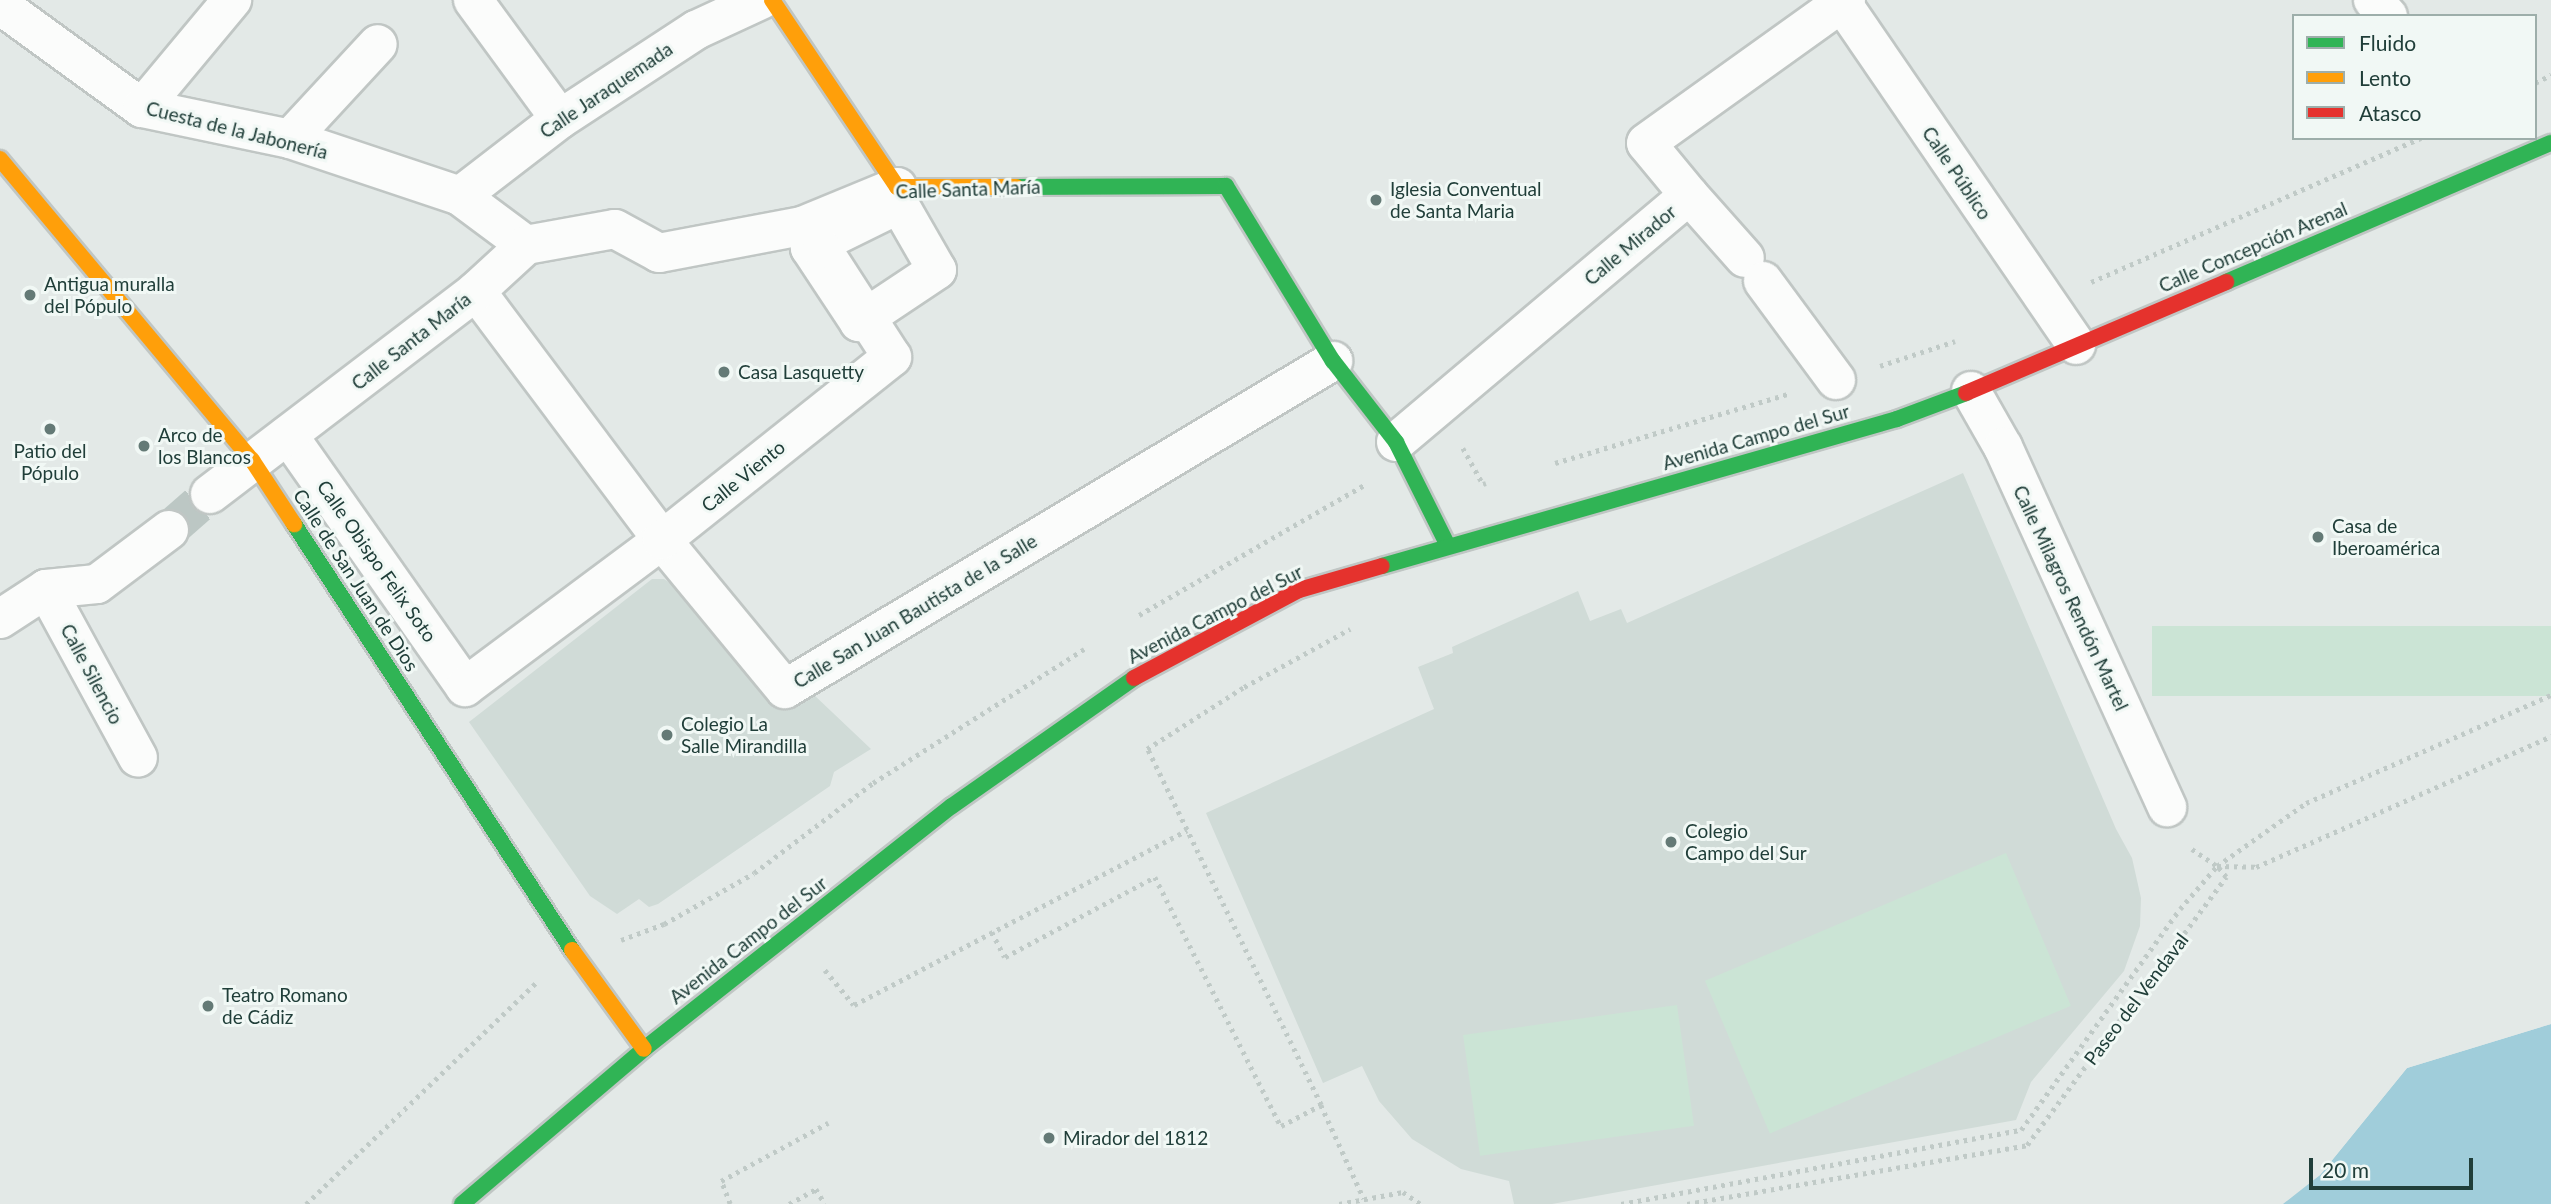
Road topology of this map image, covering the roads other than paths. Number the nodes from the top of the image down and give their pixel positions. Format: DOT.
graph roads {
  1 [pos="232,0"];
  2 [pos="473,0"];
  3 [pos="761,0"];
  4 [pos="772,0"];
  5 [pos="2373,0"];
  6 [pos="1842,1"];
  7 [pos="0,5"];
  8 [pos="2386,14"];
  9 [pos="378,44"];
  10 [pos="142,108"];
  11 [pos="560,119"];
  12 [pos="290,139"];
  13 [pos="2551,143"];
  14 [pos="0,159"];
  15 [pos="897,187"];
  16 [pos="1689,195"];
  17 [pos="460,196"];
  18 [pos="810,235"];
  19 [pos="526,245"];
  20 [pos="476,291"];
  21 [pos="865,318"];
  22 [pos="2076,345"];
  23 [pos="1334,360"];
  24 [pos="1836,380"];
  25 [pos="1971,391"];
  26 [pos="288,435"];
  27 [pos="1396,442"];
  28 [pos="252,460"];
  29 [pos="210,494"];
  30 [pos="169,530"];
  31 [pos="662,541"];
  32 [pos="1448,546"];
  33 [pos="46,589"];
  34 [pos="0,619"];
  35 [pos="465,687"];
  36 [pos="138,758"];
  37 [pos="2167,807"];
  38 [pos="644,1049"];
  39 [pos="462,1204"];
  1 -- 10 [label="street"];
  2 -- 11 [label="street"];
  3 -- 11 [label="street, Calle Jaraquemada"];
  4 -- 15 [label="street"];
  5 -- 8 [label="street"];
  6 -- 16 [label="street, Calle Mirador"];
  6 -- 22 [label="street, Calle Público"];
  7 -- 10 [label="street, Cuesta de la Jabonería"];
  9 -- 12 [label="street"];
  10 -- 12 [label="street, Cuesta de la Jabonería"];
  11 -- 17 [label="street, Calle Jaraquemada"];
  12 -- 17 [label="street, Cuesta de la Jabonería"];
  13 -- 22 [label="street, Calle Concepción Arenal"];
  14 -- 28 [label="street, Calle de San Juan de Dios"];
  15 -- 18 [label="street, Calle Santa María"];
  15 -- 23 [label="street, Calle Santa María"];
  16 -- 24 [label="street"];
  16 -- 27 [label="street, Calle Mirador"];
  17 -- 19 [label="street, Cuesta de la Jabonería"];
  18 -- 19 [label="street, Calle Santa María"];
  18 -- 21 [label="street"];
  18 -- 21 [label="street"];
  19 -- 20 [label="street, Calle Santa María"];
  20 -- 26 [label="street, Calle Santa María"];
  20 -- 31 [label="street, Calle San Juan Bautista de la Salle"];
  21 -- 31 [label="street, Calle Viento"];
  22 -- 25 [label="street, Calle Concepción Arenal"];
  23 -- 27 [label="street, Calle Santa María"];
  23 -- 31 [label="street, Calle San Juan Bautista de la Salle"];
  25 -- 32 [label="street, Avenida Campo del Sur"];
  25 -- 37 [label="street, Calle Milagros Rendón Martel"];
  26 -- 28 [label="street, Calle Santa María"];
  26 -- 35 [label="street, Calle Obispo Felix Soto"];
  27 -- 32 [label="street, Calle Santa María"];
  28 -- 29 [label="street, Calle Santa María"];
  28 -- 38 [label="street, Calle de San Juan de Dios"];
  30 -- 33 [label="street"];
  31 -- 35 [label="street, Calle Viento"];
  32 -- 38 [label="street, Avenida Campo del Sur"];
  33 -- 34 [label="street"];
  33 -- 36 [label="street, Calle Silencio"];
  38 -- 39 [label="street, Avenida Campo del Sur"];
}
